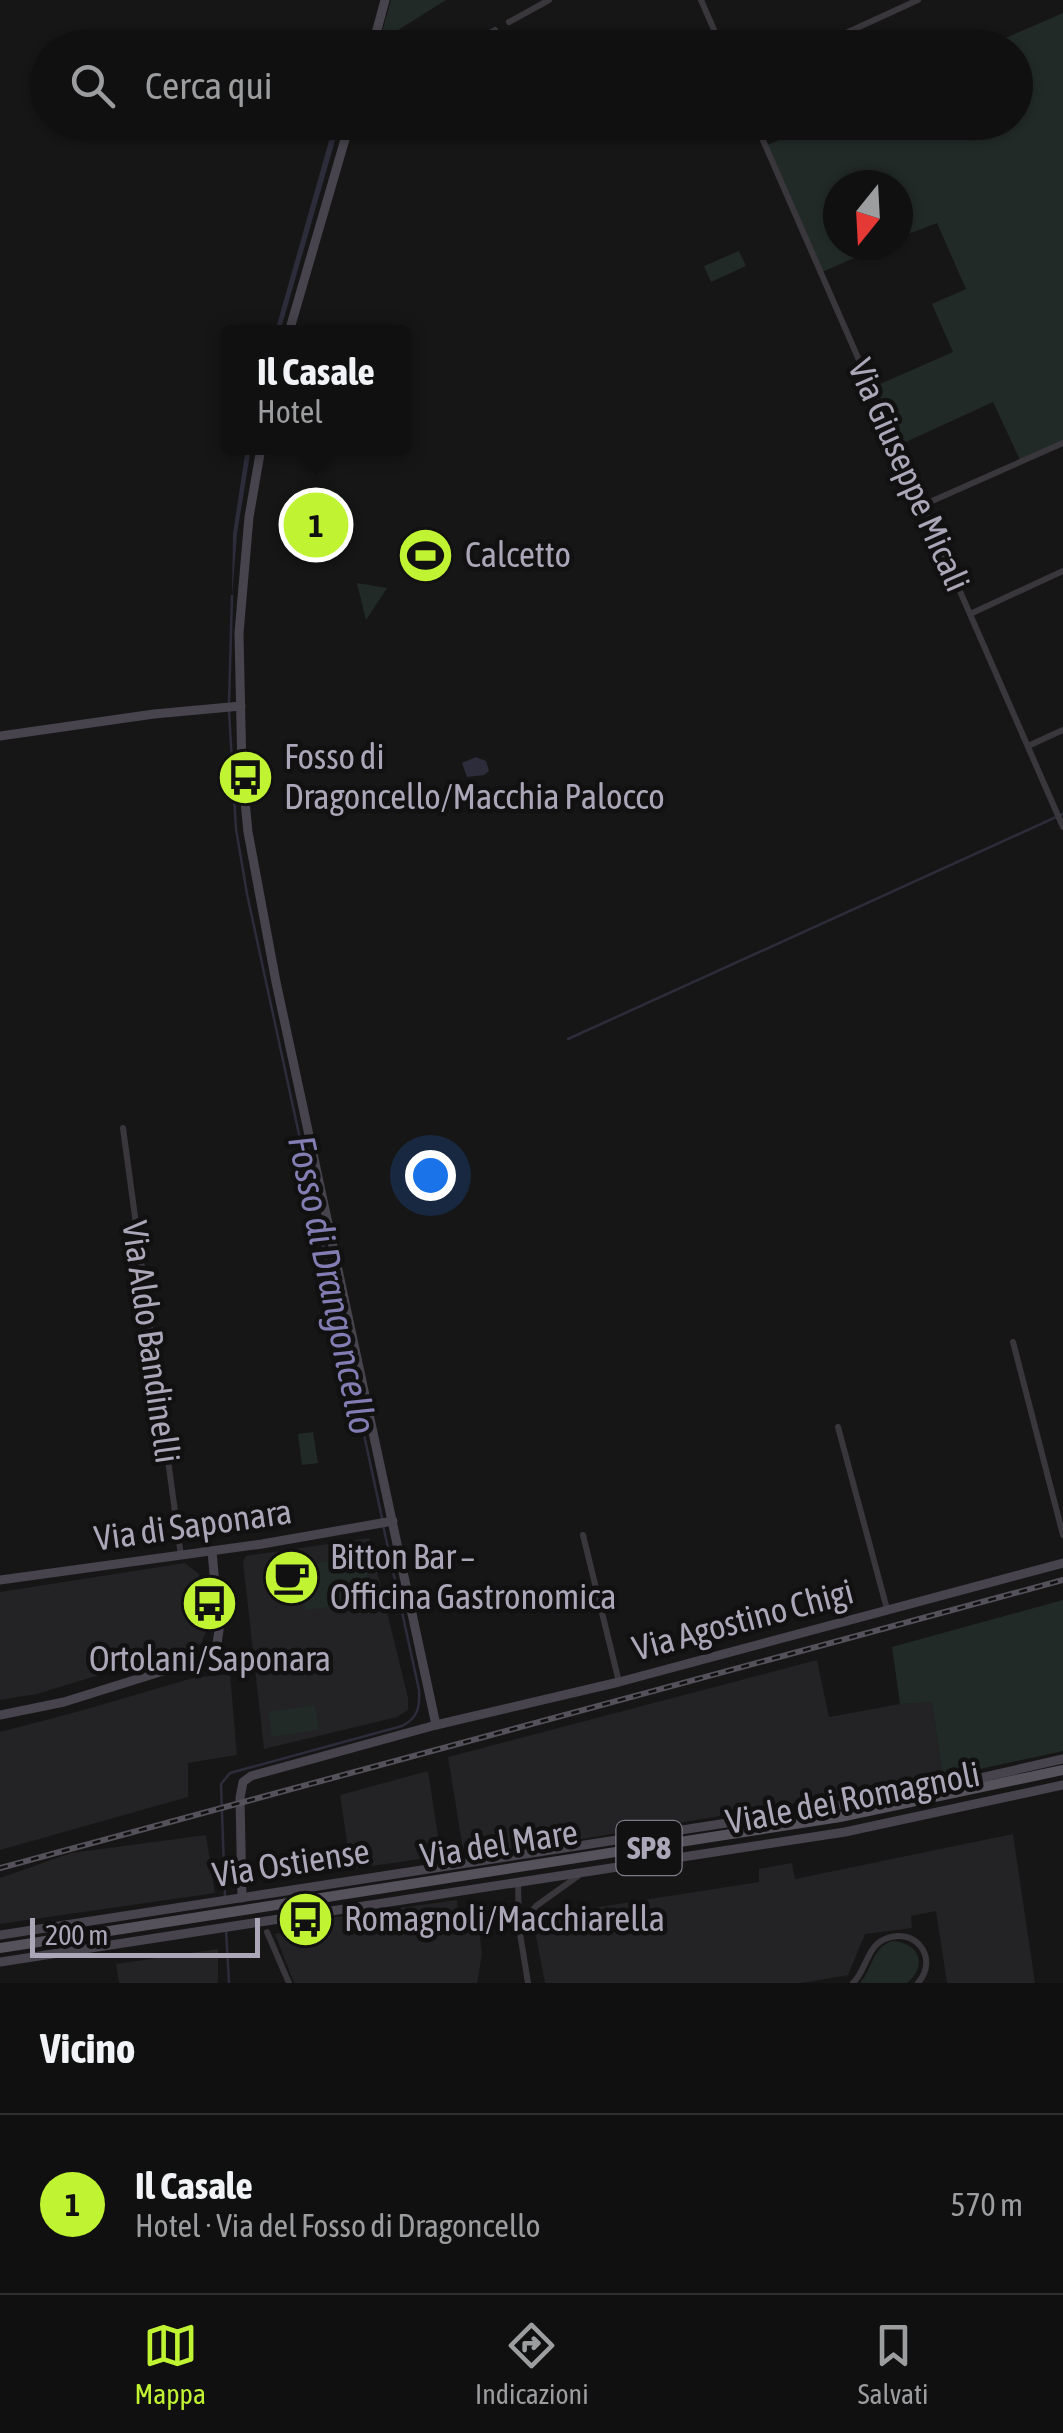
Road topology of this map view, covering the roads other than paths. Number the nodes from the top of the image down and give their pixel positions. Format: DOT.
graph roads {
  1 [pos="385,0"];
  2 [pos="548,0"];
  3 [pos="701,0"];
  4 [pos="918,0"];
  5 [pos="509,22"];
  6 [pos="377,30"];
  7 [pos="714,30"];
  8 [pos="852,30"];
  9 [pos="345,140"];
  10 [pos="763,140"];
  11 [pos="291,325"];
  12 [pos="1063,443"];
  13 [pos="260,455"];
  14 [pos="924,505"];
  15 [pos="1063,571"];
  16 [pos="970,614"];
  17 [pos="232,707"];
  18 [pos="1063,730"];
  19 [pos="0,736"];
  20 [pos="1028,746"];
  21 [pos="1062,825"];
  22 [pos="123,1128"];
  23 [pos="1014,1342"];
  24 [pos="838,1426"];
  25 [pos="391,1522"];
  26 [pos="583,1535"];
  27 [pos="1063,1535"];
  28 [pos="212,1552"];
  29 [pos="181,1556"];
  30 [pos="1063,1562"];
  31 [pos="0,1580"];
  32 [pos="887,1609"];
  33 [pos="619,1682"];
  34 [pos="0,1715"];
  35 [pos="436,1725"];
  36 [pos="1063,1759"];
  37 [pos="1063,1770"];
  38 [pos="1063,1785"];
  39 [pos="582,1874"];
  40 [pos="518,1883"];
  41 [pos="242,1898"];
  42 [pos="519,1927"];
  43 [pos="266,1932"];
  44 [pos="0,1935"];
  45 [pos="0,1948"];
  46 [pos="0,1962"];
  47 [pos="288,1983"];
  48 [pos="528,1983"];
  49 [pos="853,1983"];
  50 [pos="918,1983"];
  1 -- 6 [label="street"];
  2 -- 5 [label="street"];
  3 -- 7 [label="street"];
  4 -- 8 [label="street"];
  9 -- 11 [label="street"];
  10 -- 14 [label="street, Via Giuseppe Micali"];
  12 -- 14 [label="street"];
  13 -- 17 [label="street"];
  14 -- 16 [label="street, Via Giuseppe Micali"];
  15 -- 16 [label="street"];
  16 -- 20 [label="street, Via Giuseppe Micali"];
  17 -- 19 [label="street"];
  17 -- 25 [label="street"];
  18 -- 20 [label="street"];
  20 -- 21 [label="street, Via Giuseppe Micali"];
  22 -- 29 [label="street, Via Aldo Bandinelli"];
  23 -- 27 [label="street"];
  24 -- 32 [label="street"];
  25 -- 28 [label="street, Via di Saponara"];
  25 -- 35 [label="street"];
  26 -- 33 [label="street"];
  28 -- 29 [label="street, Via di Saponara"];
  28 -- 34 [label="street"];
  29 -- 31 [label="street, Via di Saponara"];
  30 -- 32 [label="street, Via Agostino Chigi"];
  32 -- 33 [label="street, Via Agostino Chigi"];
  33 -- 35 [label="street, Via Agostino Chigi"];
  35 -- 41 [label="street, Via Agostino Chigi"];
  36 -- 41 [label="street, Via Ostiense"];
  37 -- 45 [label="main road, Via del Mare / SP8"];
  38 -- 39 [label="street, Viale dei Romagnoli"];
  39 -- 40 [label="street, Viale dei Romagnoli"];
  39 -- 42 [label="street"];
  40 -- 42 [label="street"];
  40 -- 46 [label="street, Viale dei Romagnoli"];
  41 -- 44 [label="street, Via Ostiense"];
  42 -- 48 [label="street"];
  43 -- 47 [label="street"];
  49 -- 50 [label="street"];
}
